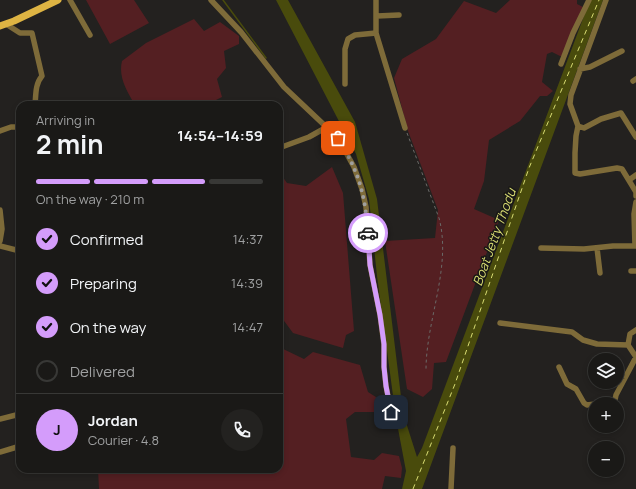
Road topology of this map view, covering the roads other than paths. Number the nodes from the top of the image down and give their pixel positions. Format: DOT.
graph roads {
  1 [pos="58,0"];
  2 [pos="70,0"];
  3 [pos="211,0"];
  4 [pos="376,0"];
  5 [pos="589,0"];
  6 [pos="606,0"];
  7 [pos="399,15"];
  8 [pos="377,16"];
  9 [pos="3,25"];
  10 [pos="376,33"];
  11 [pos="90,35"];
  12 [pos="622,52"];
  13 [pos="561,64"];
  14 [pos="580,69"];
  15 [pos="344,84"];
  16 [pos="35,101"];
  17 [pos="578,126"];
  18 [pos="16,127"];
  19 [pos="327,127"];
  20 [pos="405,128"];
  21 [pos="0,131"];
  22 [pos="636,137"];
  23 [pos="283,146"];
  24 [pos="636,175"];
  25 [pos="629,180"];
  26 [pos="636,196"];
  27 [pos="636,202"];
  28 [pos="0,210"];
  29 [pos="0,241"];
  30 [pos="0,246"];
  31 [pos="635,246"];
  32 [pos="541,248"];
  33 [pos="597,248"];
  34 [pos="16,250"];
  35 [pos="600,273"];
  36 [pos="500,323"];
  37 [pos="636,330"];
  38 [pos="628,344"];
  39 [pos="636,357"];
  40 [pos="559,367"];
  41 [pos="626,376"];
  42 [pos="616,397"];
  43 [pos="588,405"];
  44 [pos="391,412"];
  45 [pos="16,415"];
  46 [pos="0,419"];
  47 [pos="16,448"];
  48 [pos="453,448"];
  49 [pos="0,452"];
  50 [pos="450,489"];
  1 -- 9 [label="main road"];
  2 -- 11 [label="street"];
  3 -- 19 [label="street"];
  4 -- 8 [label="street"];
  5 -- 13 [label="street"];
  6 -- 14 [label="street"];
  7 -- 8 [label="street"];
  8 -- 10 [label="street"];
  9 -- 16 [label="street"];
  10 -- 15 [label="street"];
  10 -- 20 [label="street"];
  12 -- 14 [label="street"];
  14 -- 17 [label="street"];
  17 -- 22 [label="street"];
  17 -- 25 [label="street"];
  18 -- 21 [label="street"];
  19 -- 23 [label="street"];
  19 -- 44 [label="street"];
  24 -- 25 [label="street"];
  25 -- 26 [label="street"];
  27 -- 31 [label="street"];
  28 -- 29 [label="street"];
  30 -- 34 [label="street"];
  31 -- 33 [label="street"];
  32 -- 33 [label="street"];
  33 -- 35 [label="street"];
  36 -- 38 [label="street"];
  37 -- 38 [label="street"];
  38 -- 39 [label="street"];
  39 -- 41 [label="street"];
  40 -- 43 [label="street"];
  41 -- 42 [label="street"];
  45 -- 46 [label="street"];
  47 -- 49 [label="street"];
  48 -- 50 [label="street"];
}
